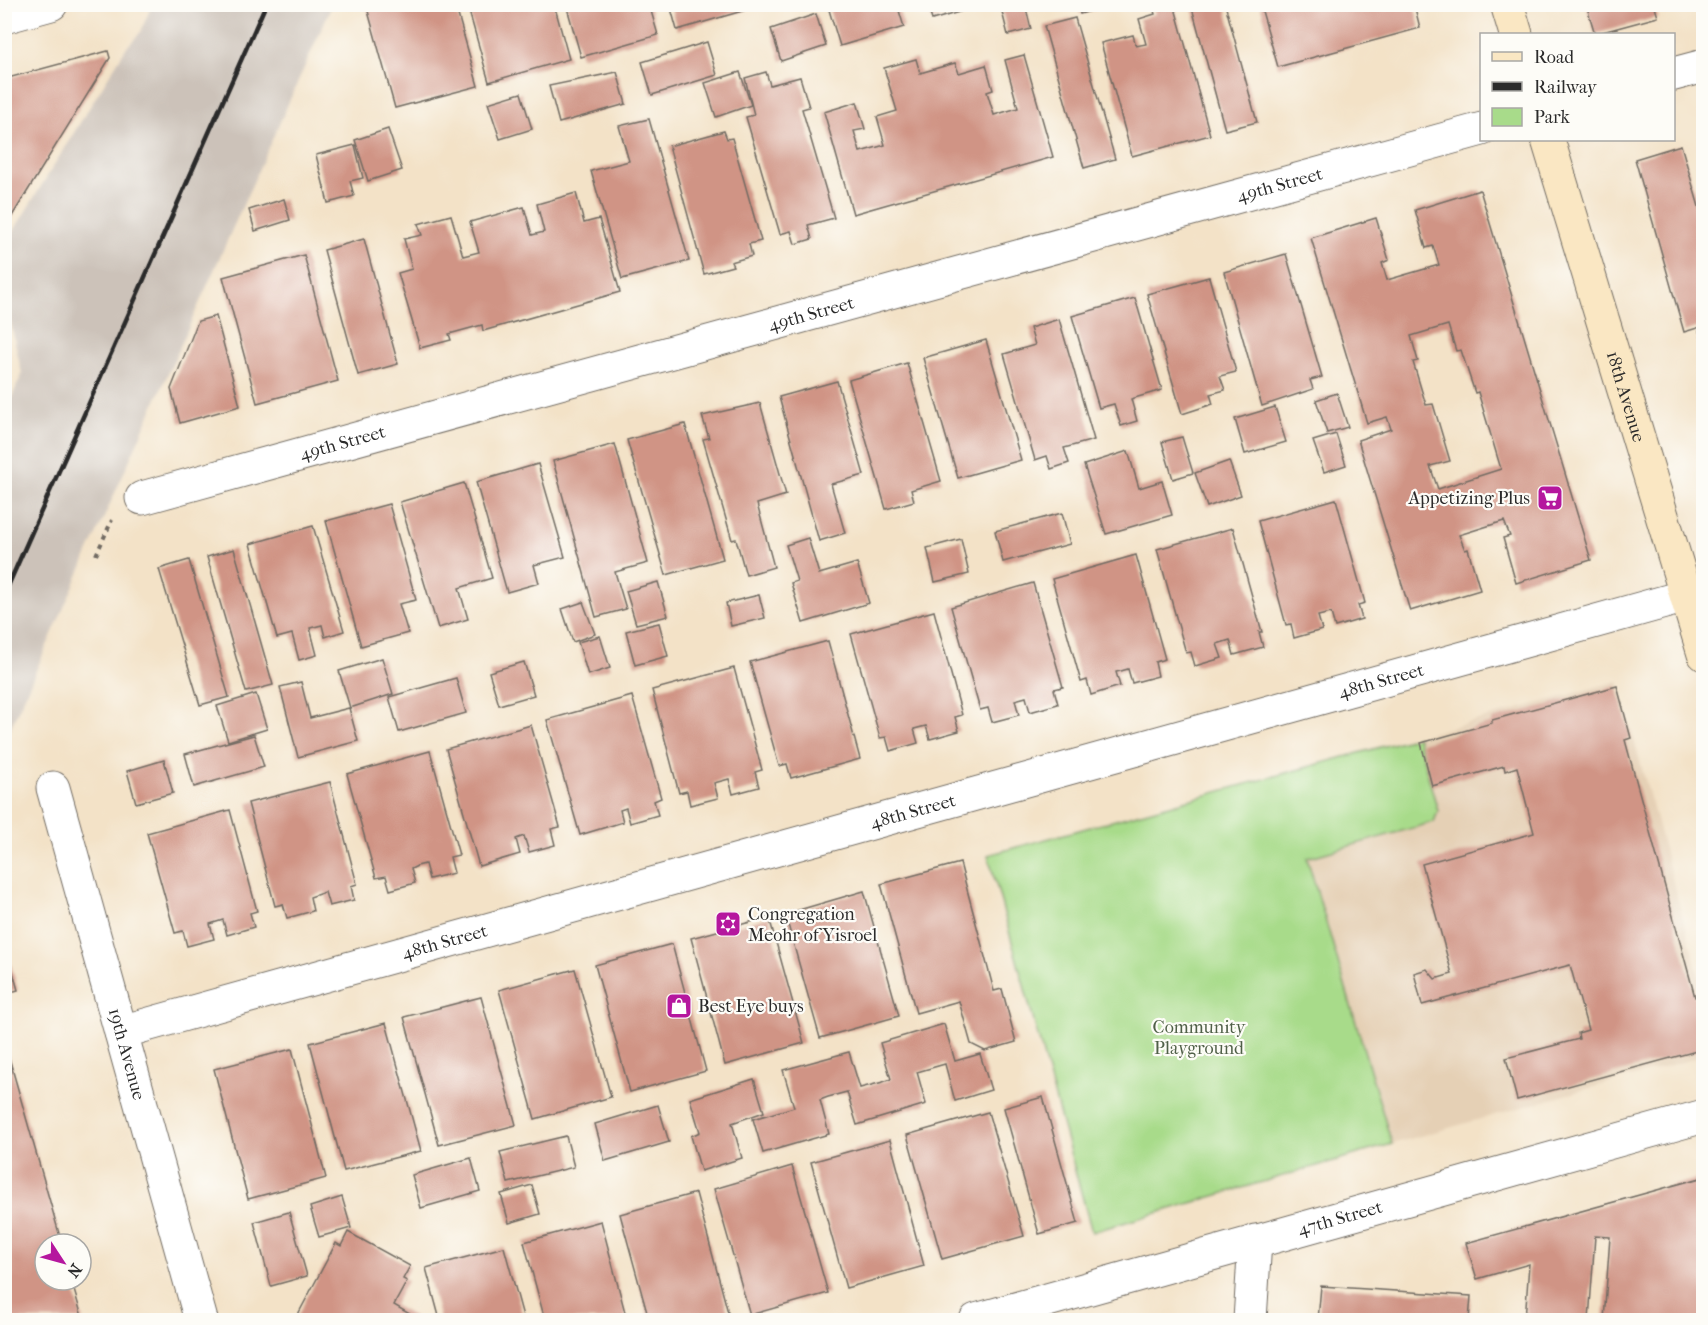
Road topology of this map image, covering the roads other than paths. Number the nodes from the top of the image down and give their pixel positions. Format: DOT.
graph roads {
  1 [pos="51,4"];
  2 [pos="1507,4"];
  3 [pos="4,17"];
  4 [pos="1516,33"];
  5 [pos="1704,66"];
  6 [pos="1675,74"];
  7 [pos="1480,130"];
  8 [pos="1548,141"];
  9 [pos="142,498"];
  10 [pos="1695,593"];
  11 [pos="1704,654"];
  12 [pos="53,788"];
  13 [pos="121,1032"];
  14 [pos="1704,1116"];
  15 [pos="1255,1241"];
  16 [pos="201,1320"];
  17 [pos="976,1320"];
  18 [pos="1250,1320"];
  1 -- 3 [label="street"];
  2 -- 4 [label="street"];
  5 -- 6 [label="street"];
  7 -- 9 [label="street, 49th Street"];
  8 -- 10 [label="street, 18th Avenue"];
  10 -- 11 [label="street, 18th Avenue"];
  10 -- 13 [label="street, 48th Street"];
  12 -- 13 [label="street, 19th Avenue"];
  13 -- 16 [label="street, 19th Avenue"];
  14 -- 15 [label="street, 47th Street"];
  15 -- 17 [label="street, 47th Street"];
  15 -- 18 [label="street"];
}
